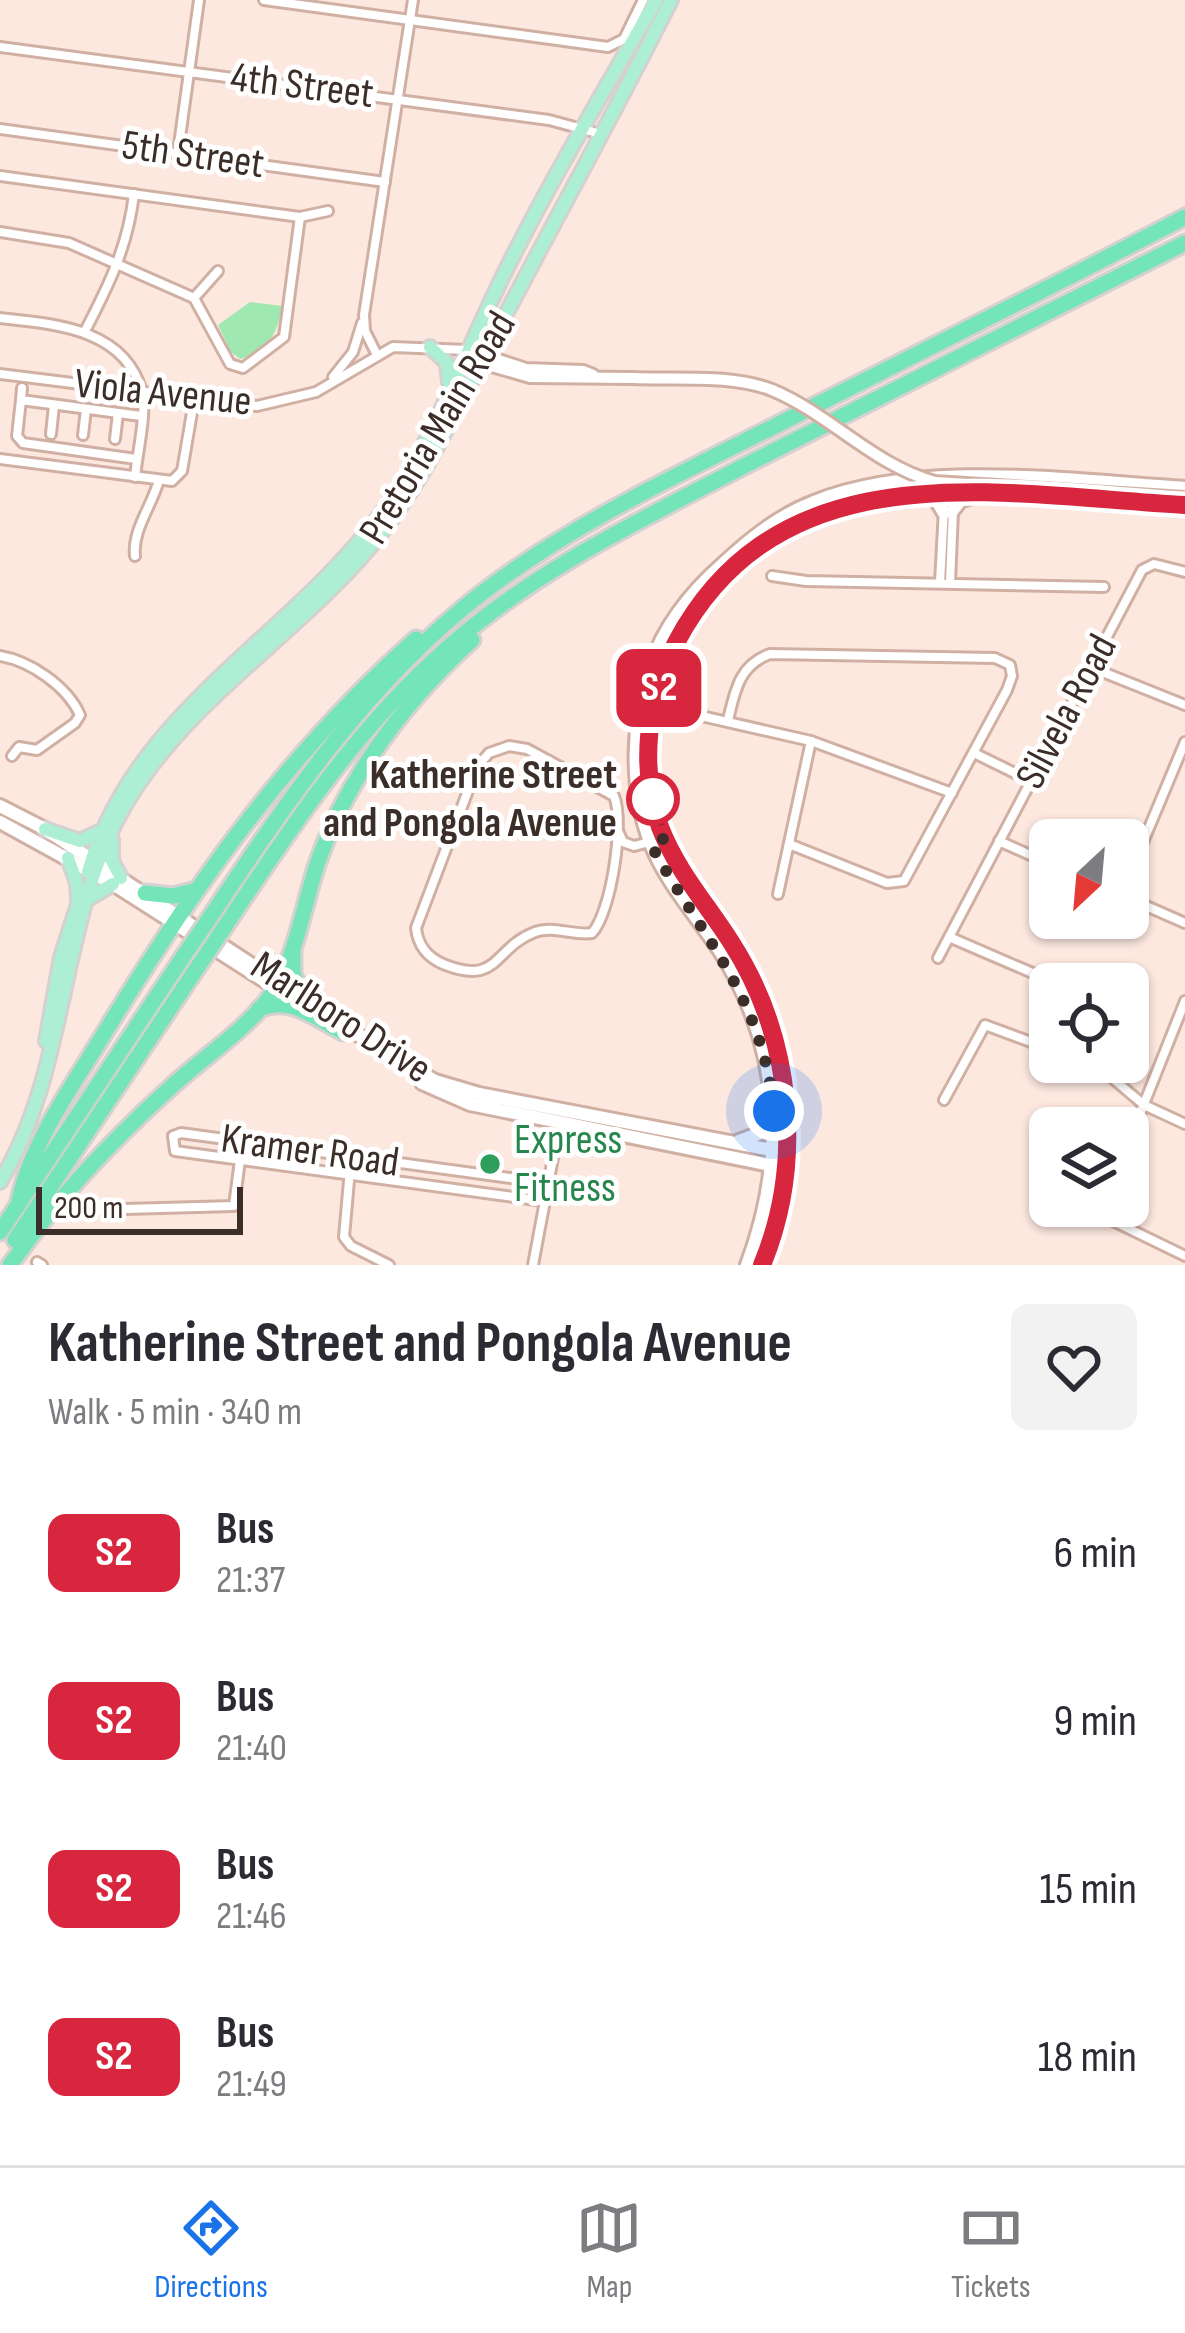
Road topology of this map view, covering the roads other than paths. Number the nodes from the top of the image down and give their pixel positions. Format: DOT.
graph roads {
  1 [pos="199,0"];
  2 [pos="264,0"];
  3 [pos="413,0"];
  4 [pos="644,0"];
  5 [pos="656,0"];
  6 [pos="671,0"];
  7 [pos="411,18"];
  8 [pos="0,47"];
  9 [pos="189,71"];
  10 [pos="399,98"];
  11 [pos="584,128"];
  12 [pos="0,129"];
  13 [pos="601,134"];
  14 [pos="178,152"];
  15 [pos="0,176"];
  16 [pos="385,182"];
  17 [pos="134,194"];
  18 [pos="328,211"];
  19 [pos="300,217"];
  20 [pos="1185,217"];
  21 [pos="0,232"];
  22 [pos="1185,243"];
  23 [pos="119,264"];
  24 [pos="218,271"];
  25 [pos="194,298"];
  26 [pos="364,315"];
  27 [pos="0,318"];
  28 [pos="85,331"];
  29 [pos="430,347"];
  30 [pos="462,353"];
  31 [pos="377,355"];
  32 [pos="482,360"];
  33 [pos="0,374"];
  34 [pos="323,387"];
  35 [pos="22,388"];
  36 [pos="447,394"];
  37 [pos="143,395"];
  38 [pos="21,400"];
  39 [pos="194,401"];
  40 [pos="53,404"];
  41 [pos="86,409"];
  42 [pos="118,413"];
  43 [pos="141,416"];
  44 [pos="51,434"];
  45 [pos="83,435"];
  46 [pos="115,439"];
  47 [pos="0,459"];
  48 [pos="136,459"];
  49 [pos="134,477"];
  50 [pos="159,481"];
  51 [pos="947,485"];
  52 [pos="1185,488"];
  53 [pos="923,494"];
  54 [pos="988,494"];
  55 [pos="1185,501"];
  56 [pos="948,512"];
  57 [pos="135,556"];
  58 [pos="1185,572"];
  59 [pos="772,576"];
  60 [pos="945,582"];
  61 [pos="1104,587"];
  62 [pos="477,597"];
  63 [pos="512,599"];
  64 [pos="0,656"];
  65 [pos="1090,667"];
  66 [pos="655,704"];
  67 [pos="1185,705"];
  68 [pos="640,706"];
  69 [pos="728,720"];
  70 [pos="811,741"];
  71 [pos="1185,742"];
  72 [pos="974,753"];
  73 [pos="12,756"];
  74 [pos="1031,782"];
  75 [pos="952,794"];
  76 [pos="0,806"];
  77 [pos="0,822"];
  78 [pos="1149,828"];
  79 [pos="45,829"];
  80 [pos="106,829"];
  81 [pos="618,832"];
  82 [pos="658,840"];
  83 [pos="999,842"];
  84 [pos="789,844"];
  85 [pos="634,846"];
  86 [pos="1029,855"];
  87 [pos="68,858"];
  88 [pos="613,866"];
  89 [pos="94,867"];
  90 [pos="117,881"];
  91 [pos="193,891"];
  92 [pos="145,893"];
  93 [pos="778,895"];
  94 [pos="82,901"];
  95 [pos="1149,907"];
  96 [pos="176,919"];
  97 [pos="216,923"];
  98 [pos="1185,923"];
  99 [pos="949,937"];
  100 [pos="293,943"];
  101 [pos="938,958"];
  102 [pos="192,960"];
  103 [pos="1029,971"];
  104 [pos="276,983"];
  105 [pos="303,997"];
  106 [pos="1185,1001"];
  107 [pos="258,1010"];
  108 [pos="344,1032"];
  109 [pos="1029,1041"];
  110 [pos="1117,1083"];
  111 [pos="944,1100"];
  112 [pos="1144,1106"];
  113 [pos="774,1111"];
  114 [pos="543,1120"];
  115 [pos="1185,1124"];
  116 [pos="574,1126"];
  117 [pos="556,1142"];
  118 [pos="732,1142"];
  119 [pos="351,1158"];
  120 [pos="781,1159"];
  121 [pos="240,1160"];
  122 [pos="738,1160"];
  123 [pos="451,1171"];
  124 [pos="349,1175"];
  125 [pos="0,1182"];
  126 [pos="547,1184"];
  127 [pos="450,1188"];
  128 [pos="768,1198"];
  129 [pos="544,1201"];
  130 [pos="18,1206"];
  131 [pos="89,1210"];
  132 [pos="1134,1227"];
  133 [pos="0,1232"];
  134 [pos="1185,1256"];
  135 [pos="7,1260"];
  136 [pos="389,1265"];
  137 [pos="533,1265"];
  138 [pos="747,1265"];
  139 [pos="762,1265"];
  1 -- 9 [label="street"];
  2 -- 7 [label="street"];
  3 -- 7 [label="street"];
  4 -- 7 [label="street"];
  5 -- 11 [label="main road, Pretoria Main Road"];
  6 -- 13 [label="main road, Pretoria Main Road"];
  7 -- 10 [label="street"];
  8 -- 9 [label="street, 4th Street"];
  9 -- 10 [label="street, 4th Street"];
  9 -- 14 [label="street"];
  10 -- 11 [label="street, 4th Street"];
  10 -- 16 [label="street"];
  11 -- 13 [label="street, 4th Street"];
  11 -- 30 [label="main road, Pretoria Main Road"];
  12 -- 14 [label="street, 5th Street"];
  13 -- 32 [label="main road, Pretoria Main Road"];
  14 -- 16 [label="street, 5th Street"];
  15 -- 17 [label="street"];
  16 -- 26 [label="street"];
  17 -- 19 [label="street"];
  17 -- 23 [label="street"];
  18 -- 19 [label="street"];
  19 -- 25 [label="street"];
  20 -- 62 [label="highway"];
  21 -- 23 [label="street"];
  22 -- 63 [label="highway"];
  23 -- 25 [label="street"];
  23 -- 28 [label="street"];
  24 -- 25 [label="street"];
  26 -- 31 [label="street"];
  26 -- 34 [label="street"];
  27 -- 28 [label="street"];
  28 -- 37 [label="street"];
  29 -- 30 [label="street, Viola Avenue"];
  29 -- 31 [label="street, Viola Avenue"];
  29 -- 36 [label="main road"];
  30 -- 32 [label="street"];
  30 -- 36 [label="main road, Pretoria Main Road"];
  31 -- 34 [label="street, Viola Avenue"];
  32 -- 55 [label="street, bridge"];
  32 -- 80 [label="main road, Pretoria Main Road"];
  33 -- 37 [label="street, Viola Avenue"];
  34 -- 39 [label="street, Viola Avenue"];
  35 -- 38 [label="street"];
  36 -- 80 [label="main road, Pretoria Main Road"];
  37 -- 39 [label="street, Viola Avenue"];
  37 -- 43 [label="street"];
  38 -- 40 [label="street"];
  38 -- 48 [label="street"];
  39 -- 50 [label="street"];
  40 -- 41 [label="street"];
  40 -- 44 [label="street"];
  41 -- 42 [label="street"];
  41 -- 45 [label="street"];
  42 -- 43 [label="street"];
  42 -- 46 [label="street"];
  43 -- 48 [label="street"];
  47 -- 49 [label="street"];
  48 -- 49 [label="street"];
  49 -- 50 [label="street"];
  50 -- 57 [label="street"];
  51 -- 52 [label="main road"];
  51 -- 53 [label="main road"];
  51 -- 54 [label="main road"];
  51 -- 56 [label="street"];
  51 -- 68 [label="main road"];
  53 -- 56 [label="main road"];
  53 -- 66 [label="main road"];
  54 -- 55 [label="main road"];
  54 -- 56 [label="main road"];
  56 -- 60 [label="street"];
  58 -- 65 [label="street, Silvela Road"];
  59 -- 60 [label="street"];
  60 -- 61 [label="street"];
  62 -- 91 [label="highway"];
  62 -- 97 [label="highway"];
  63 -- 97 [label="highway"];
  63 -- 100 [label="highway"];
  64 -- 73 [label="street"];
  65 -- 67 [label="street"];
  65 -- 74 [label="street, Silvela Road"];
  66 -- 68 [label="street"];
  66 -- 69 [label="street"];
  66 -- 82 [label="main road"];
  68 -- 82 [label="main road"];
  69 -- 70 [label="street"];
  69 -- 72 [label="street"];
  70 -- 75 [label="street"];
  70 -- 84 [label="street"];
  71 -- 78 [label="street"];
  72 -- 74 [label="street"];
  72 -- 75 [label="street"];
  74 -- 83 [label="street, Silvela Road"];
  75 -- 84 [label="street"];
  76 -- 79 [label="main road, Marlboro Drive"];
  77 -- 87 [label="main road, Marlboro Drive"];
  79 -- 80 [label="main road"];
  79 -- 89 [label="main road, Marlboro Drive"];
  80 -- 89 [label="main road, Pretoria Main Road"];
  80 -- 90 [label="main road"];
  81 -- 85 [label="street"];
  81 -- 88 [label="street"];
  81 -- 88 [label="street"];
  82 -- 85 [label="street"];
  82 -- 113 [label="main road"];
  82 -- 120 [label="main road"];
  83 -- 86 [label="street"];
  83 -- 99 [label="street, Silvela Road"];
  84 -- 93 [label="street"];
  85 -- 88 [label="street"];
  87 -- 89 [label="main road, Marlboro Drive"];
  87 -- 94 [label="main road"];
  89 -- 90 [label="main road, Marlboro Drive"];
  89 -- 94 [label="main road, Pretoria Main Road"];
  90 -- 92 [label="main road, Marlboro Drive"];
  90 -- 94 [label="main road"];
  90 -- 96 [label="main road, Marlboro Drive"];
  91 -- 92 [label="highway"];
  91 -- 96 [label="highway"];
  92 -- 96 [label="main road, Marlboro Drive"];
  94 -- 125 [label="main road, Pretoria Main Road"];
  95 -- 98 [label="street"];
  96 -- 104 [label="main road, Marlboro Drive"];
  96 -- 130 [label="highway"];
  97 -- 102 [label="highway, bridge"];
  99 -- 101 [label="street, Silvela Road"];
  99 -- 103 [label="street"];
  100 -- 104 [label="highway"];
  100 -- 105 [label="highway"];
  102 -- 130 [label="highway"];
  102 -- 135 [label="highway"];
  104 -- 105 [label="main road, Marlboro Drive"];
  104 -- 107 [label="highway"];
  104 -- 108 [label="main road, Marlboro Drive"];
  105 -- 118 [label="main road, Marlboro Drive"];
  106 -- 112 [label="street"];
  107 -- 108 [label="highway"];
  107 -- 135 [label="highway"];
  108 -- 114 [label="main road, Marlboro Drive"];
  109 -- 111 [label="street"];
  110 -- 112 [label="street"];
  112 -- 115 [label="street"];
  113 -- 118 [label="main road"];
  113 -- 120 [label="main road"];
  114 -- 116 [label="main road, Marlboro Drive"];
  114 -- 117 [label="street"];
  116 -- 117 [label="street"];
  116 -- 122 [label="main road, Marlboro Drive"];
  117 -- 126 [label="street"];
  118 -- 120 [label="main road, Marlboro Drive"];
  119 -- 121 [label="street, Kramer Road"];
  119 -- 123 [label="street, Kramer Road"];
  119 -- 124 [label="street"];
  120 -- 122 [label="main road, Marlboro Drive"];
  120 -- 128 [label="main road"];
  120 -- 139 [label="main road"];
  121 -- 124 [label="street, Kramer Road"];
  121 -- 131 [label="street"];
  122 -- 128 [label="main road"];
  123 -- 126 [label="street, Kramer Road"];
  123 -- 127 [label="street"];
  124 -- 127 [label="street, Kramer Road"];
  124 -- 136 [label="street"];
  126 -- 129 [label="street"];
  127 -- 129 [label="street, Kramer Road"];
  128 -- 138 [label="main road"];
  129 -- 137 [label="street"];
  130 -- 133 [label="highway"];
  132 -- 134 [label="street"];
}
